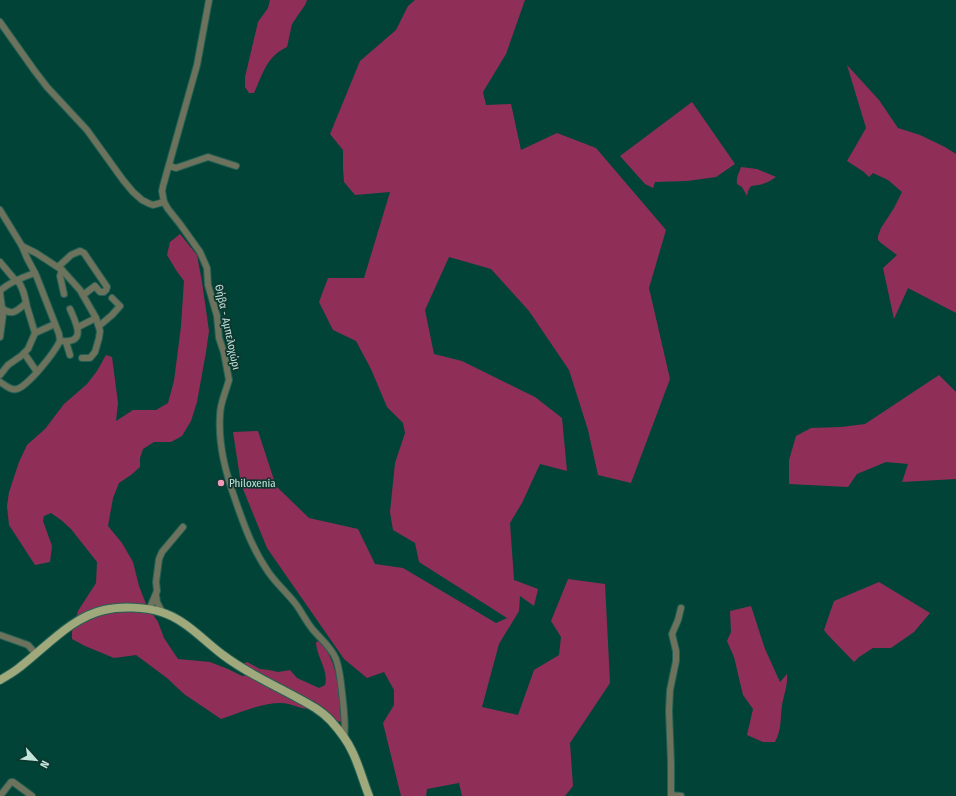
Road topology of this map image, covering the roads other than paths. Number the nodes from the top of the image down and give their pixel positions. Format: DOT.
graph roads {
  1 [pos="209,0"];
  2 [pos="0,22"];
  3 [pos="169,166"];
  4 [pos="236,166"];
  5 [pos="164,202"];
  6 [pos="1,213"];
  7 [pos="22,246"];
  8 [pos="0,262"];
  9 [pos="60,269"];
  10 [pos="35,272"];
  11 [pos="16,281"];
  12 [pos="0,292"];
  13 [pos="64,294"];
  14 [pos="83,295"];
  15 [pos="112,298"];
  16 [pos="1,303"];
  17 [pos="26,303"];
  18 [pos="70,309"];
  19 [pos="96,318"];
  20 [pos="55,324"];
  21 [pos="99,326"];
  22 [pos="78,327"];
  23 [pos="35,333"];
  24 [pos="0,337"];
  25 [pos="63,341"];
  26 [pos="24,353"];
  27 [pos="70,355"];
  28 [pos="82,358"];
  29 [pos="37,372"];
  30 [pos="0,375"];
  31 [pos="0,382"];
  32 [pos="183,527"];
  33 [pos="156,595"];
  34 [pos="681,608"];
  35 [pos="149,610"];
  36 [pos="162,612"];
  37 [pos="0,634"];
  38 [pos="36,654"];
  39 [pos="0,680"];
  40 [pos="344,738"];
  41 [pos="671,795"];
  42 [pos="0,796"];
  43 [pos="32,796"];
  44 [pos="370,796"];
  45 [pos="681,796"];
  1 -- 3 [label="street"];
  2 -- 5 [label="street"];
  3 -- 4 [label="street"];
  3 -- 5 [label="street"];
  5 -- 40 [label="street, Θήβα - Αμπελοχώρι"];
  6 -- 7 [label="street"];
  7 -- 9 [label="street"];
  7 -- 10 [label="street"];
  8 -- 11 [label="street"];
  9 -- 13 [label="street"];
  9 -- 14 [label="street"];
  9 -- 14 [label="street"];
  10 -- 11 [label="street"];
  10 -- 20 [label="street"];
  11 -- 12 [label="street"];
  11 -- 17 [label="street"];
  12 -- 16 [label="street"];
  14 -- 19 [label="street"];
  15 -- 21 [label="street"];
  16 -- 17 [label="street"];
  16 -- 24 [label="street"];
  17 -- 23 [label="street"];
  18 -- 22 [label="street"];
  19 -- 21 [label="street"];
  19 -- 22 [label="street"];
  20 -- 23 [label="street"];
  20 -- 25 [label="street"];
  21 -- 28 [label="street"];
  22 -- 25 [label="street"];
  23 -- 26 [label="street"];
  25 -- 27 [label="street"];
  25 -- 29 [label="street"];
  26 -- 29 [label="street"];
  26 -- 30 [label="street"];
  29 -- 31 [label="street"];
  32 -- 33 [label="street"];
  33 -- 35 [label="street"];
  33 -- 36 [label="street"];
  34 -- 41 [label="street"];
  35 -- 36 [label="main road"];
  35 -- 38 [label="main road"];
  36 -- 40 [label="main road"];
  37 -- 38 [label="street"];
  38 -- 39 [label="main road"];
  40 -- 44 [label="main road"];
  41 -- 45 [label="street"];
  42 -- 43 [label="street"];
}
